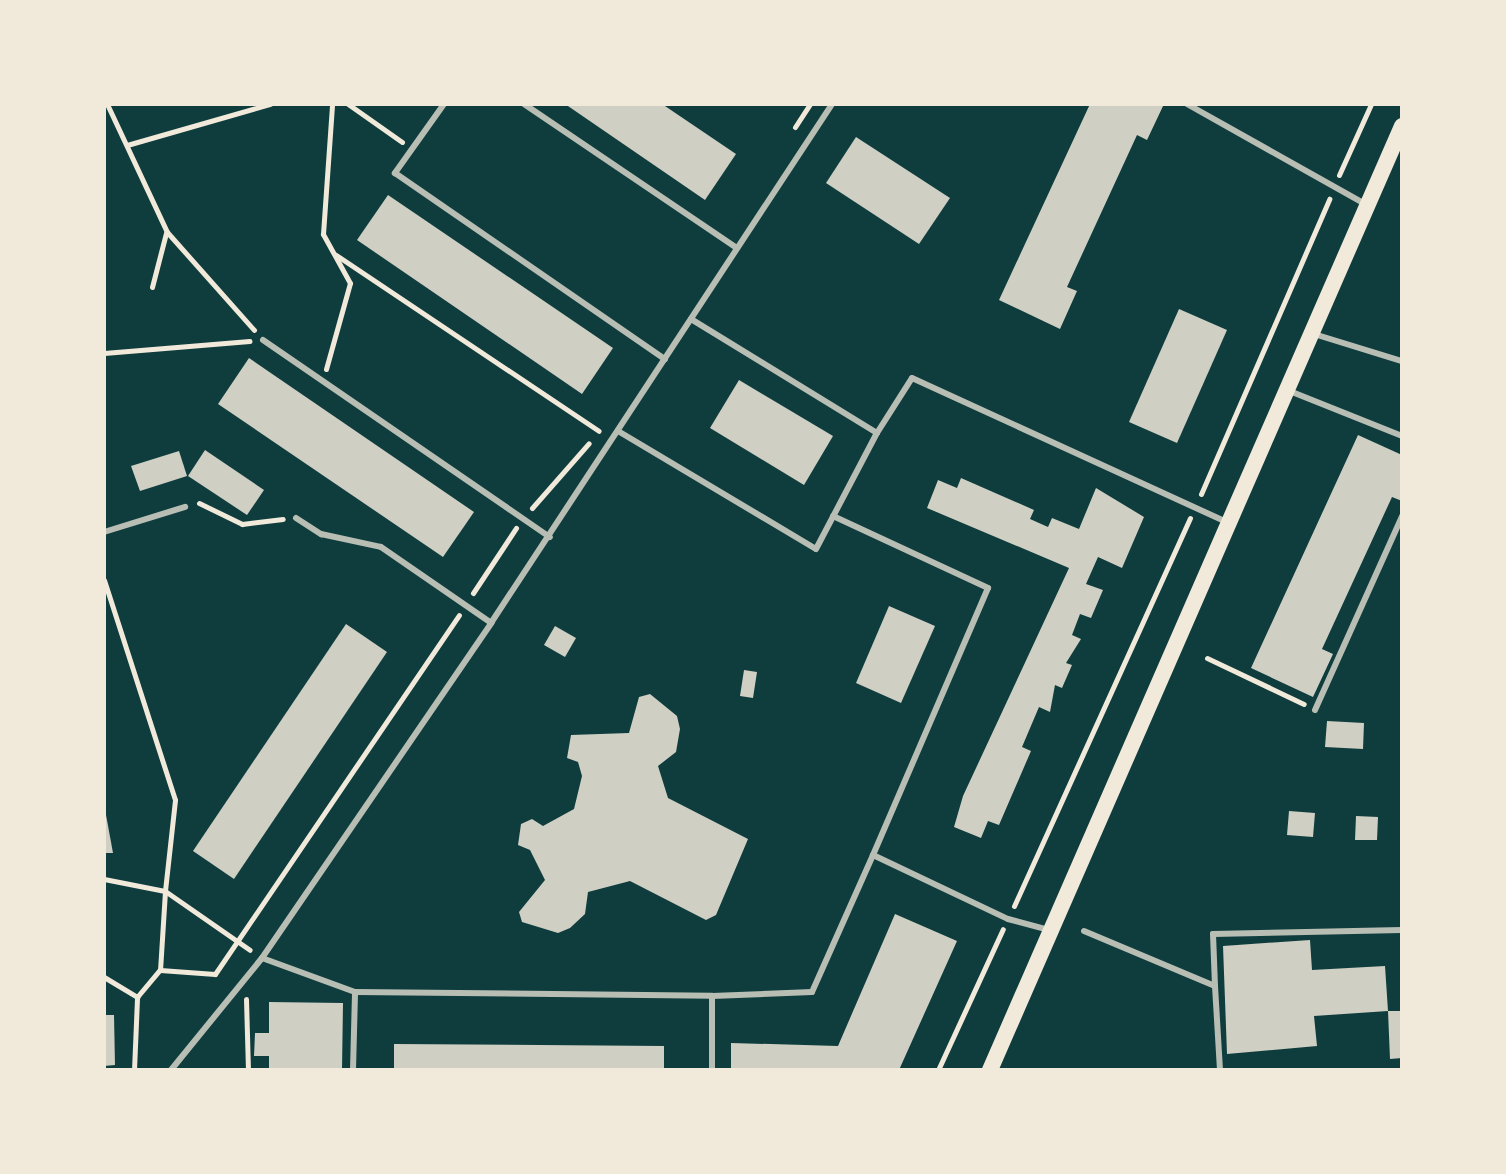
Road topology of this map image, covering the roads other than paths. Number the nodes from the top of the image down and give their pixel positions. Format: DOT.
graph roads {
  1 [pos="444,104"];
  2 [pos="524,104"];
  3 [pos="832,104"];
  4 [pos="1187,104"];
  5 [pos="1402,126"];
  6 [pos="1365,204"];
  7 [pos="737,248"];
  8 [pos="691,319"];
  9 [pos="1307,332"];
  10 [pos="263,340"];
  11 [pos="665,359"];
  12 [pos="1402,361"];
  13 [pos="1283,389"];
  14 [pos="618,431"];
  15 [pos="877,433"];
  16 [pos="1402,436"];
  17 [pos="185,507"];
  18 [pos="833,516"];
  19 [pos="1402,516"];
  20 [pos="296,518"];
  21 [pos="1227,522"];
  22 [pos="104,532"];
  23 [pos="550,537"];
  24 [pos="491,623"];
  25 [pos="1315,710"];
  26 [pos="873,855"];
  27 [pos="1402,930"];
  28 [pos="1054,931"];
  29 [pos="1084,931"];
  30 [pos="262,958"];
  31 [pos="1215,986"];
  32 [pos="355,992"];
  33 [pos="712,996"];
  34 [pos="171,1070"];
  35 [pos="353,1070"];
  36 [pos="712,1070"];
  37 [pos="990,1070"];
  38 [pos="1220,1070"];
  1 -- 11 [label="lane"];
  2 -- 7 [label="lane"];
  3 -- 7 [label="lane"];
  4 -- 6 [label="lane"];
  5 -- 6 [label="main road"];
  6 -- 9 [label="main road"];
  7 -- 8 [label="lane"];
  8 -- 11 [label="lane"];
  8 -- 15 [label="lane"];
  9 -- 12 [label="lane"];
  9 -- 13 [label="main road"];
  10 -- 23 [label="lane"];
  11 -- 14 [label="lane"];
  13 -- 16 [label="lane"];
  13 -- 21 [label="main road"];
  14 -- 18 [label="lane"];
  14 -- 23 [label="lane"];
  15 -- 18 [label="lane"];
  15 -- 21 [label="lane"];
  17 -- 22 [label="lane"];
  18 -- 26 [label="lane"];
  19 -- 25 [label="lane"];
  20 -- 24 [label="lane"];
  21 -- 28 [label="main road"];
  23 -- 24 [label="lane"];
  24 -- 30 [label="lane"];
  26 -- 28 [label="lane"];
  26 -- 33 [label="lane"];
  27 -- 31 [label="lane"];
  28 -- 37 [label="main road"];
  29 -- 31 [label="lane"];
  30 -- 32 [label="lane"];
  30 -- 34 [label="lane"];
  31 -- 38 [label="lane"];
  32 -- 33 [label="lane"];
  32 -- 35 [label="lane"];
  33 -- 36 [label="lane"];
}
